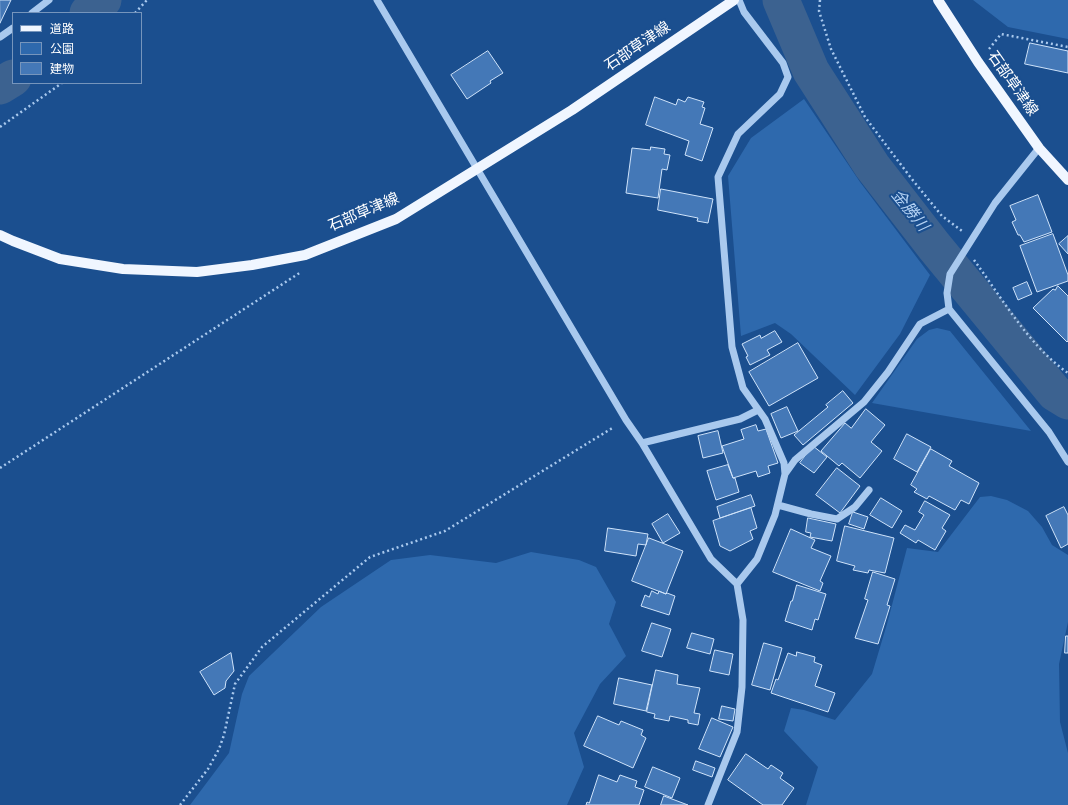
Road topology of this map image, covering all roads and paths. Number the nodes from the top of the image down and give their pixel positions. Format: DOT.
graph roads {
  1 [pos="49,0"];
  2 [pos="147,0"];
  3 [pos="377,0"];
  4 [pos="734,0"];
  5 [pos="739,0"];
  6 [pos="820,0"];
  7 [pos="938,0"];
  8 [pos="33,12"];
  9 [pos="136,12"];
  10 [pos="12,29"];
  11 [pos="0,38"];
  12 [pos="1068,47"];
  13 [pos="978,62"];
  14 [pos="61,84"];
  15 [pos="0,127"];
  16 [pos="1040,148"];
  17 [pos="478,168"];
  18 [pos="1068,180"];
  19 [pos="0,235"];
  20 [pos="973,237"];
  21 [pos="964,250"];
  22 [pos="305,254"];
  23 [pos="949,309"];
  24 [pos="1068,373"];
  25 [pos="758,410"];
  26 [pos="626,420"];
  27 [pos="642,443"];
  28 [pos="1068,462"];
  29 [pos="0,468"];
  30 [pos="785,474"];
  31 [pos="869,490"];
  32 [pos="778,505"];
  33 [pos="737,584"];
  34 [pos="180,805"];
  35 [pos="708,805"];
  1 -- 8 [label="street"];
  2 -- 9 [label="path"];
  3 -- 17 [label="street"];
  4 -- 17 [label="main road, 石部草津線"];
  5 -- 25 [label="street"];
  6 -- 20 [label="path"];
  7 -- 13 [label="main road, 石部草津線"];
  10 -- 11 [label="street"];
  12 -- 13 [label="path"];
  13 -- 16 [label="main road, 石部草津線"];
  14 -- 15 [label="path"];
  16 -- 18 [label="main road, 石部草津線"];
  16 -- 20 [label="street"];
  17 -- 22 [label="main road, 石部草津線"];
  17 -- 26 [label="street"];
  19 -- 22 [label="main road, 石部草津線"];
  20 -- 21 [label="street"];
  21 -- 23 [label="street"];
  21 -- 24 [label="path"];
  22 -- 29 [label="path"];
  23 -- 28 [label="street"];
  23 -- 30 [label="street"];
  25 -- 27 [label="street"];
  25 -- 30 [label="street"];
  26 -- 27 [label="street"];
  26 -- 34 [label="path"];
  27 -- 33 [label="street"];
  30 -- 32 [label="street"];
  31 -- 32 [label="street"];
  32 -- 33 [label="street"];
  33 -- 35 [label="street"];
}
